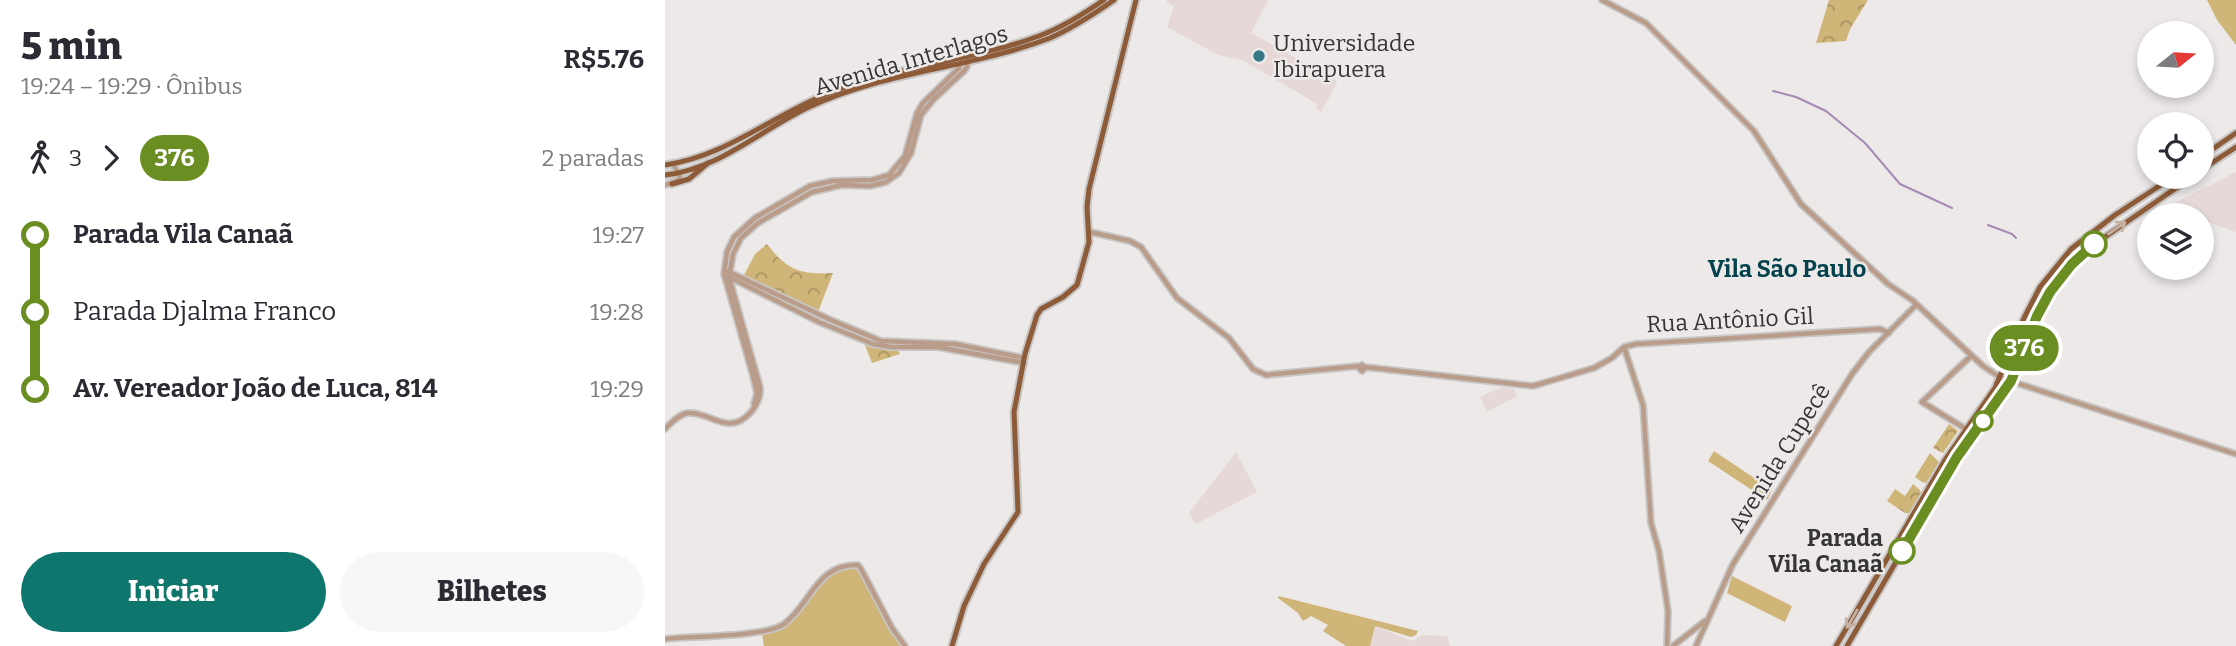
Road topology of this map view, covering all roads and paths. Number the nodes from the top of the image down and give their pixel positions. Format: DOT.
graph roads {
  1 [pos="1104,0"];
  2 [pos="1114,0"];
  3 [pos="1136,0"];
  4 [pos="1602,0"];
  5 [pos="963,59"];
  6 [pos="2236,133"];
  7 [pos="2236,147"];
  8 [pos="2214,148"];
  9 [pos="709,161"];
  10 [pos="2214,161"];
  11 [pos="673,164"];
  12 [pos="665,165"];
  13 [pos="679,173"];
  14 [pos="665,174"];
  15 [pos="673,184"];
  16 [pos="665,185"];
  17 [pos="2155,189"];
  18 [pos="2175,189"];
  19 [pos="1090,232"];
  20 [pos="727,273"];
  21 [pos="1916,305"];
  22 [pos="1889,333"];
  23 [pos="1625,347"];
  24 [pos="1971,356"];
  25 [pos="1024,360"];
  26 [pos="2001,378"];
  27 [pos="2011,381"];
  28 [pos="665,429"];
  29 [pos="1965,430"];
  30 [pos="1974,434"];
  31 [pos="2236,454"];
  32 [pos="1707,620"];
  33 [pos="665,639"];
  34 [pos="905,646"];
  35 [pos="952,646"];
  36 [pos="1667,646"];
  37 [pos="1673,646"];
  38 [pos="1696,646"];
  39 [pos="1836,646"];
  40 [pos="1847,646"];
  1 -- 5 [label="main road, Avenida Interlagos"];
  2 -- 5 [label="main road, Avenida Interlagos"];
  3 -- 19 [label="main road"];
  4 -- 21 [label="street"];
  5 -- 9 [label="main road, Avenida Interlagos"];
  5 -- 11 [label="main road, Avenida Interlagos"];
  5 -- 20 [label="street"];
  6 -- 8 [label="main road"];
  7 -- 10 [label="main road"];
  9 -- 13 [label="main road, Avenida Interlagos"];
  9 -- 15 [label="main road"];
  11 -- 12 [label="main road, Avenida Interlagos"];
  11 -- 13 [label="street"];
  13 -- 14 [label="main road, Avenida Interlagos"];
  13 -- 15 [label="street"];
  15 -- 16 [label="street"];
  17 -- 26 [label="main road"];
  27 -- 18 [label="main road, one-way"];
  19 -- 23 [label="street, Rua Antônio Gil"];
  19 -- 25 [label="main road"];
  20 -- 25 [label="street"];
  20 -- 28 [label="street"];
  21 -- 22 [label="street, Avenida Cupecê"];
  21 -- 24 [label="street"];
  22 -- 23 [label="street, Rua Antônio Gil"];
  22 -- 32 [label="street, Avenida Cupecê"];
  23 -- 36 [label="street"];
  24 -- 26 [label="street"];
  24 -- 29 [label="street"];
  25 -- 35 [label="main road"];
  26 -- 27 [label="street"];
  26 -- 29 [label="main road"];
  27 -- 30 [label="main road"];
  27 -- 31 [label="street"];
  29 -- 30 [label="street"];
  29 -- 39 [label="main road, one-way"];
  30 -- 40 [label="main road"];
  32 -- 37 [label="street"];
  32 -- 38 [label="street, Avenida Cupecê"];
  33 -- 34 [label="street"];
}
